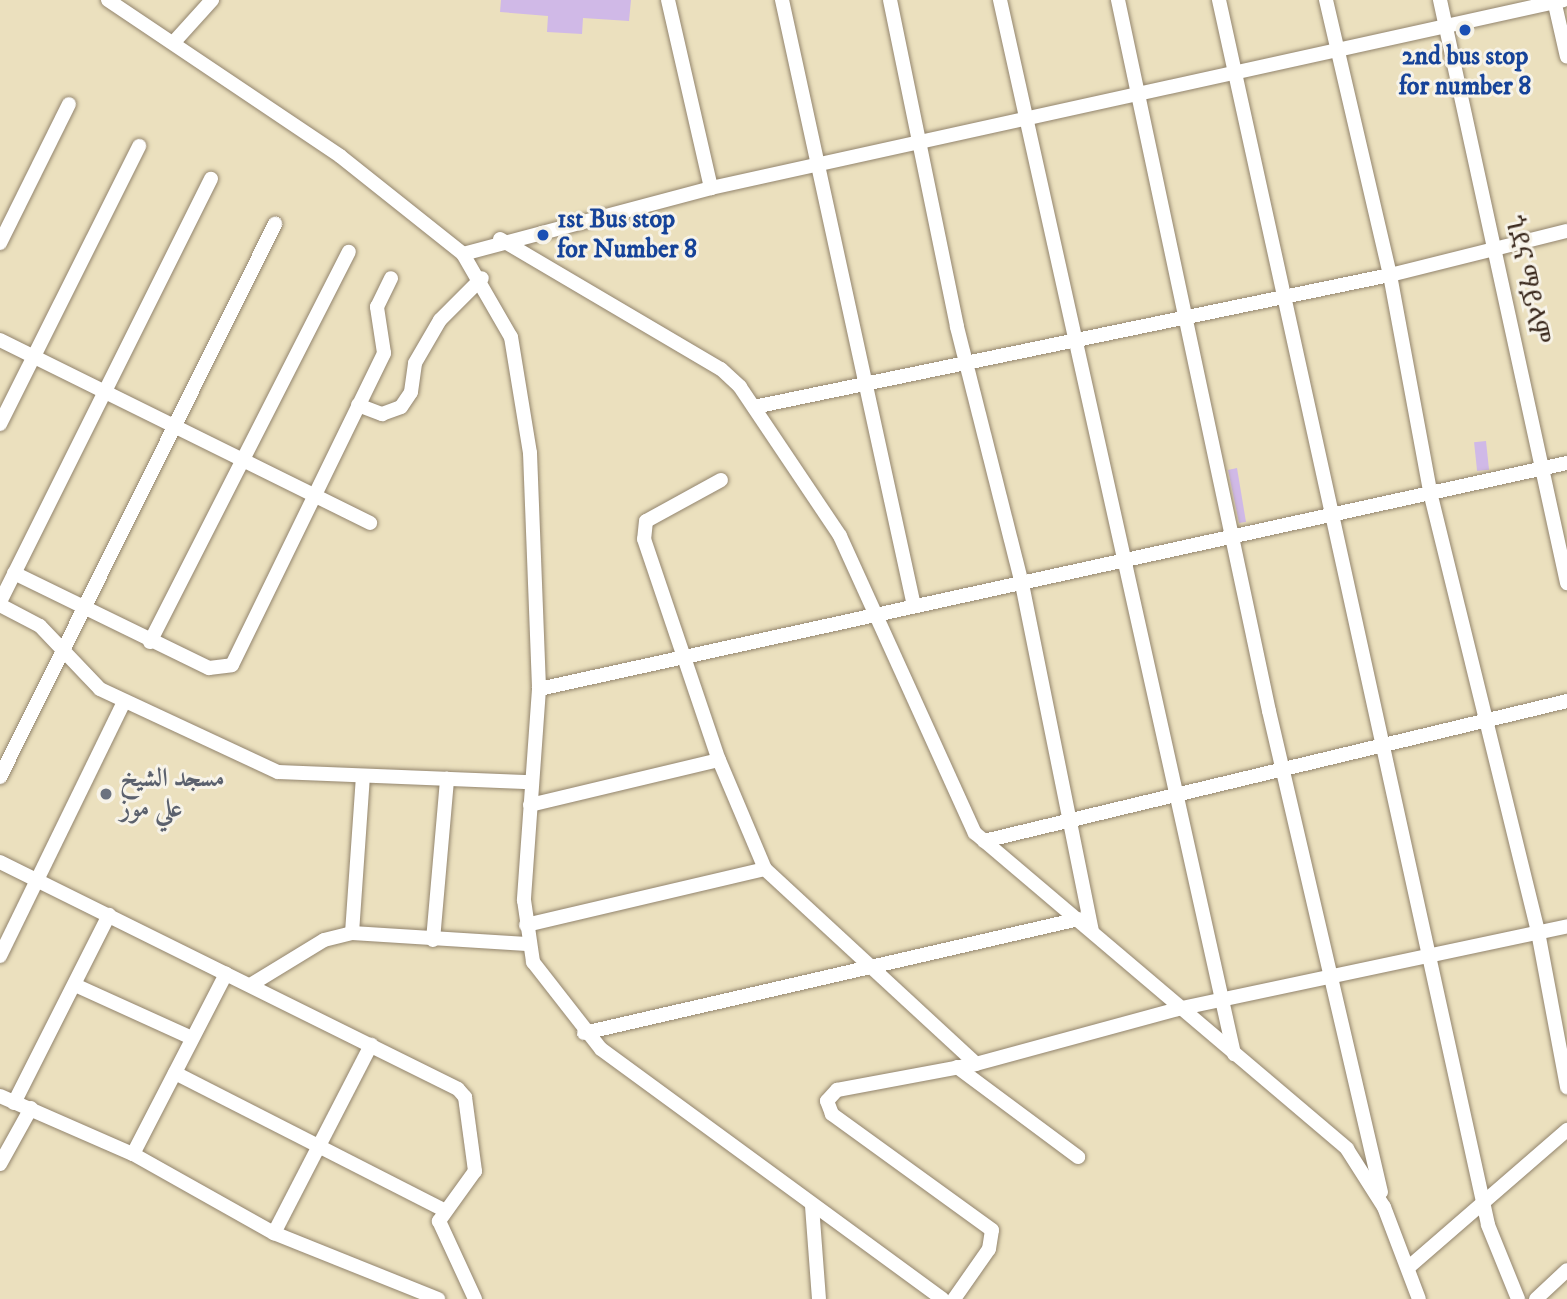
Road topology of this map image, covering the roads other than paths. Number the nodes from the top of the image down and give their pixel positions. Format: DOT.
graph roads {
  1 [pos="108,0"];
  2 [pos="212,0"];
  3 [pos="668,0"];
  4 [pos="782,0"];
  5 [pos="890,0"];
  6 [pos="1000,0"];
  7 [pos="1118,0"];
  8 [pos="1219,0"];
  9 [pos="1326,0"];
  10 [pos="1440,0"];
  11 [pos="1558,1"];
  12 [pos="1447,28"];
  13 [pos="174,42"];
  14 [pos="1337,51"];
  15 [pos="1567,57"];
  16 [pos="1234,75"];
  17 [pos="1138,93"];
  18 [pos="69,104"];
  19 [pos="1028,117"];
  20 [pos="922,140"];
  21 [pos="139,146"];
  22 [pos="819,164"];
  23 [pos="211,179"];
  24 [pos="710,188"];
  25 [pos="275,224"];
  26 [pos="1567,231"];
  27 [pos="500,239"];
  28 [pos="0,243"];
  29 [pos="1494,251"];
  30 [pos="349,252"];
  31 [pos="463,254"];
  32 [pos="1390,275"];
  33 [pos="390,278"];
  34 [pos="482,278"];
  35 [pos="1285,294"];
  36 [pos="1187,317"];
  37 [pos="0,340"];
  38 [pos="1080,341"];
  39 [pos="34,357"];
  40 [pos="966,364"];
  41 [pos="869,385"];
  42 [pos="105,392"];
  43 [pos="358,405"];
  44 [pos="754,407"];
  45 [pos="0,424"];
  46 [pos="174,426"];
  47 [pos="240,459"];
  48 [pos="1567,463"];
  49 [pos="1542,469"];
  50 [pos="721,480"];
  51 [pos="313,495"];
  52 [pos="1431,496"];
  53 [pos="1333,519"];
  54 [pos="370,523"];
  55 [pos="1232,539"];
  56 [pos="1130,563"];
  57 [pos="14,573"];
  58 [pos="1567,583"];
  59 [pos="1022,584"];
  60 [pos="0,603"];
  61 [pos="914,606"];
  62 [pos="84,609"];
  63 [pos="875,615"];
  64 [pos="150,642"];
  65 [pos="63,650"];
  66 [pos="683,661"];
  67 [pos="540,689"];
  68 [pos="1567,701"];
  69 [pos="124,702"];
  70 [pos="1486,719"];
  71 [pos="1384,742"];
  72 [pos="719,760"];
  73 [pos="1285,769"];
  74 [pos="363,777"];
  75 [pos="0,778"];
  76 [pos="447,779"];
  77 [pos="531,782"];
  78 [pos="1176,793"];
  79 [pos="530,805"];
  80 [pos="1068,817"];
  81 [pos="984,841"];
  82 [pos="0,862"];
  83 [pos="765,869"];
  84 [pos="39,880"];
  85 [pos="109,915"];
  86 [pos="1079,919"];
  87 [pos="526,925"];
  88 [pos="1567,926"];
  89 [pos="1092,931"];
  90 [pos="1538,932"];
  91 [pos="352,933"];
  92 [pos="433,940"];
  93 [pos="527,944"];
  94 [pos="1431,955"];
  95 [pos="0,956"];
  96 [pos="865,965"];
  97 [pos="226,974"];
  98 [pos="1329,976"];
  99 [pos="253,984"];
  100 [pos="75,985"];
  101 [pos="1223,999"];
  102 [pos="1178,1009"];
  103 [pos="584,1033"];
  104 [pos="192,1038"];
  105 [pos="371,1045"];
  106 [pos="1234,1054"];
  107 [pos="976,1064"];
  108 [pos="957,1067"];
  109 [pos="175,1073"];
  110 [pos="1567,1087"];
  111 [pos="0,1096"];
  112 [pos="14,1102"];
  113 [pos="31,1108"];
  114 [pos="1567,1130"];
  115 [pos="320,1145"];
  116 [pos="133,1154"];
  117 [pos="1078,1157"];
  118 [pos="0,1164"];
  119 [pos="1483,1199"];
  120 [pos="812,1206"];
  121 [pos="1384,1207"];
  122 [pos="442,1209"];
  123 [pos="274,1233"];
  124 [pos="1410,1266"];
  125 [pos="1567,1270"];
  126 [pos="438,1299"];
  127 [pos="475,1299"];
  128 [pos="819,1299"];
  129 [pos="942,1299"];
  130 [pos="954,1299"];
  131 [pos="1419,1299"];
  132 [pos="1518,1299"];
  133 [pos="1536,1299"];
  1 -- 13 [label="street"];
  2 -- 13 [label="street"];
  3 -- 24 [label="street"];
  4 -- 22 [label="street"];
  5 -- 20 [label="street"];
  6 -- 19 [label="street"];
  7 -- 17 [label="street"];
  8 -- 16 [label="street"];
  9 -- 14 [label="street"];
  10 -- 12 [label="street, ጎደና ማይላም"];
  11 -- 12 [label="street"];
  11 -- 15 [label="street"];
  12 -- 14 [label="street"];
  12 -- 29 [label="street, ጎደና ማይላም"];
  13 -- 31 [label="street"];
  14 -- 16 [label="street"];
  14 -- 32 [label="street"];
  16 -- 17 [label="street"];
  16 -- 35 [label="street"];
  17 -- 19 [label="street"];
  17 -- 36 [label="street"];
  18 -- 28 [label="street"];
  19 -- 20 [label="street"];
  19 -- 38 [label="street"];
  20 -- 22 [label="street"];
  20 -- 40 [label="street"];
  21 -- 39 [label="street"];
  22 -- 24 [label="street"];
  22 -- 41 [label="street"];
  23 -- 42 [label="street"];
  24 -- 27 [label="street"];
  25 -- 46 [label="street"];
  26 -- 29 [label="street"];
  27 -- 31 [label="street"];
  27 -- 44 [label="street"];
  29 -- 32 [label="street"];
  29 -- 49 [label="street, ጎደና ማይላም"];
  30 -- 47 [label="street"];
  31 -- 34 [label="street"];
  32 -- 35 [label="street"];
  32 -- 52 [label="street"];
  33 -- 43 [label="street"];
  34 -- 43 [label="street"];
  34 -- 67 [label="street"];
  35 -- 36 [label="street"];
  35 -- 53 [label="street"];
  36 -- 38 [label="street"];
  36 -- 55 [label="street"];
  37 -- 39 [label="street"];
  38 -- 40 [label="street"];
  38 -- 56 [label="street"];
  39 -- 42 [label="street"];
  39 -- 45 [label="street"];
  40 -- 41 [label="street"];
  40 -- 59 [label="street"];
  41 -- 44 [label="street"];
  41 -- 61 [label="street"];
  42 -- 46 [label="street"];
  42 -- 57 [label="street"];
  43 -- 51 [label="street"];
  44 -- 63 [label="street"];
  46 -- 47 [label="street"];
  46 -- 62 [label="street"];
  47 -- 51 [label="street"];
  47 -- 64 [label="street"];
  48 -- 49 [label="street"];
  49 -- 52 [label="street"];
  49 -- 58 [label="street, ጎደና ማይላም"];
  50 -- 66 [label="street"];
  51 -- 54 [label="street"];
  51 -- 64 [label="street"];
  52 -- 53 [label="street"];
  52 -- 70 [label="street"];
  53 -- 55 [label="street"];
  53 -- 71 [label="street"];
  55 -- 56 [label="street"];
  55 -- 73 [label="street"];
  56 -- 59 [label="street"];
  56 -- 78 [label="street"];
  57 -- 60 [label="street"];
  57 -- 62 [label="street"];
  59 -- 61 [label="street"];
  59 -- 80 [label="street"];
  60 -- 65 [label="street"];
  61 -- 63 [label="street"];
  62 -- 64 [label="street"];
  62 -- 65 [label="street"];
  63 -- 66 [label="street"];
  63 -- 81 [label="street"];
  65 -- 69 [label="street"];
  65 -- 75 [label="street"];
  66 -- 67 [label="street"];
  66 -- 72 [label="street"];
  67 -- 77 [label="street"];
  68 -- 70 [label="street"];
  69 -- 74 [label="street"];
  69 -- 84 [label="street"];
  70 -- 71 [label="street"];
  70 -- 90 [label="street"];
  71 -- 73 [label="street"];
  71 -- 94 [label="street"];
  72 -- 79 [label="street"];
  72 -- 83 [label="street"];
  73 -- 78 [label="street"];
  73 -- 98 [label="street"];
  74 -- 76 [label="street"];
  74 -- 91 [label="street"];
  76 -- 77 [label="street"];
  76 -- 92 [label="street"];
  77 -- 79 [label="street"];
  78 -- 80 [label="street"];
  78 -- 101 [label="street"];
  79 -- 87 [label="street"];
  80 -- 81 [label="street"];
  80 -- 89 [label="street"];
  81 -- 86 [label="street"];
  82 -- 84 [label="street"];
  83 -- 87 [label="street"];
  83 -- 96 [label="street"];
  84 -- 85 [label="street"];
  84 -- 95 [label="street"];
  85 -- 97 [label="street"];
  85 -- 100 [label="street"];
  86 -- 89 [label="street"];
  86 -- 96 [label="street"];
  87 -- 93 [label="street"];
  88 -- 90 [label="street"];
  89 -- 102 [label="street"];
  90 -- 94 [label="street"];
  90 -- 110 [label="street"];
  91 -- 92 [label="street"];
  91 -- 99 [label="street"];
  92 -- 93 [label="street"];
  93 -- 103 [label="street"];
  94 -- 98 [label="street"];
  94 -- 119 [label="street"];
  96 -- 103 [label="street"];
  96 -- 107 [label="street"];
  97 -- 99 [label="street"];
  97 -- 104 [label="street"];
  98 -- 101 [label="street"];
  98 -- 121 [label="street"];
  99 -- 105 [label="street"];
  100 -- 104 [label="street"];
  100 -- 112 [label="street"];
  101 -- 102 [label="street"];
  101 -- 106 [label="street"];
  102 -- 106 [label="street"];
  102 -- 107 [label="street"];
  103 -- 120 [label="street"];
  104 -- 109 [label="street"];
  105 -- 115 [label="street"];
  105 -- 122 [label="street"];
  106 -- 121 [label="street"];
  107 -- 108 [label="street"];
  108 -- 117 [label="street"];
  108 -- 130 [label="street"];
  109 -- 115 [label="street"];
  109 -- 116 [label="street"];
  111 -- 112 [label="street"];
  112 -- 113 [label="street"];
  113 -- 116 [label="street"];
  113 -- 118 [label="street"];
  114 -- 119 [label="street"];
  115 -- 122 [label="street"];
  115 -- 123 [label="street"];
  116 -- 123 [label="street"];
  119 -- 124 [label="street"];
  119 -- 132 [label="street"];
  120 -- 128 [label="street"];
  120 -- 129 [label="street"];
  121 -- 124 [label="street"];
  122 -- 127 [label="street"];
  123 -- 126 [label="street"];
  124 -- 131 [label="street"];
  125 -- 133 [label="street"];
}
